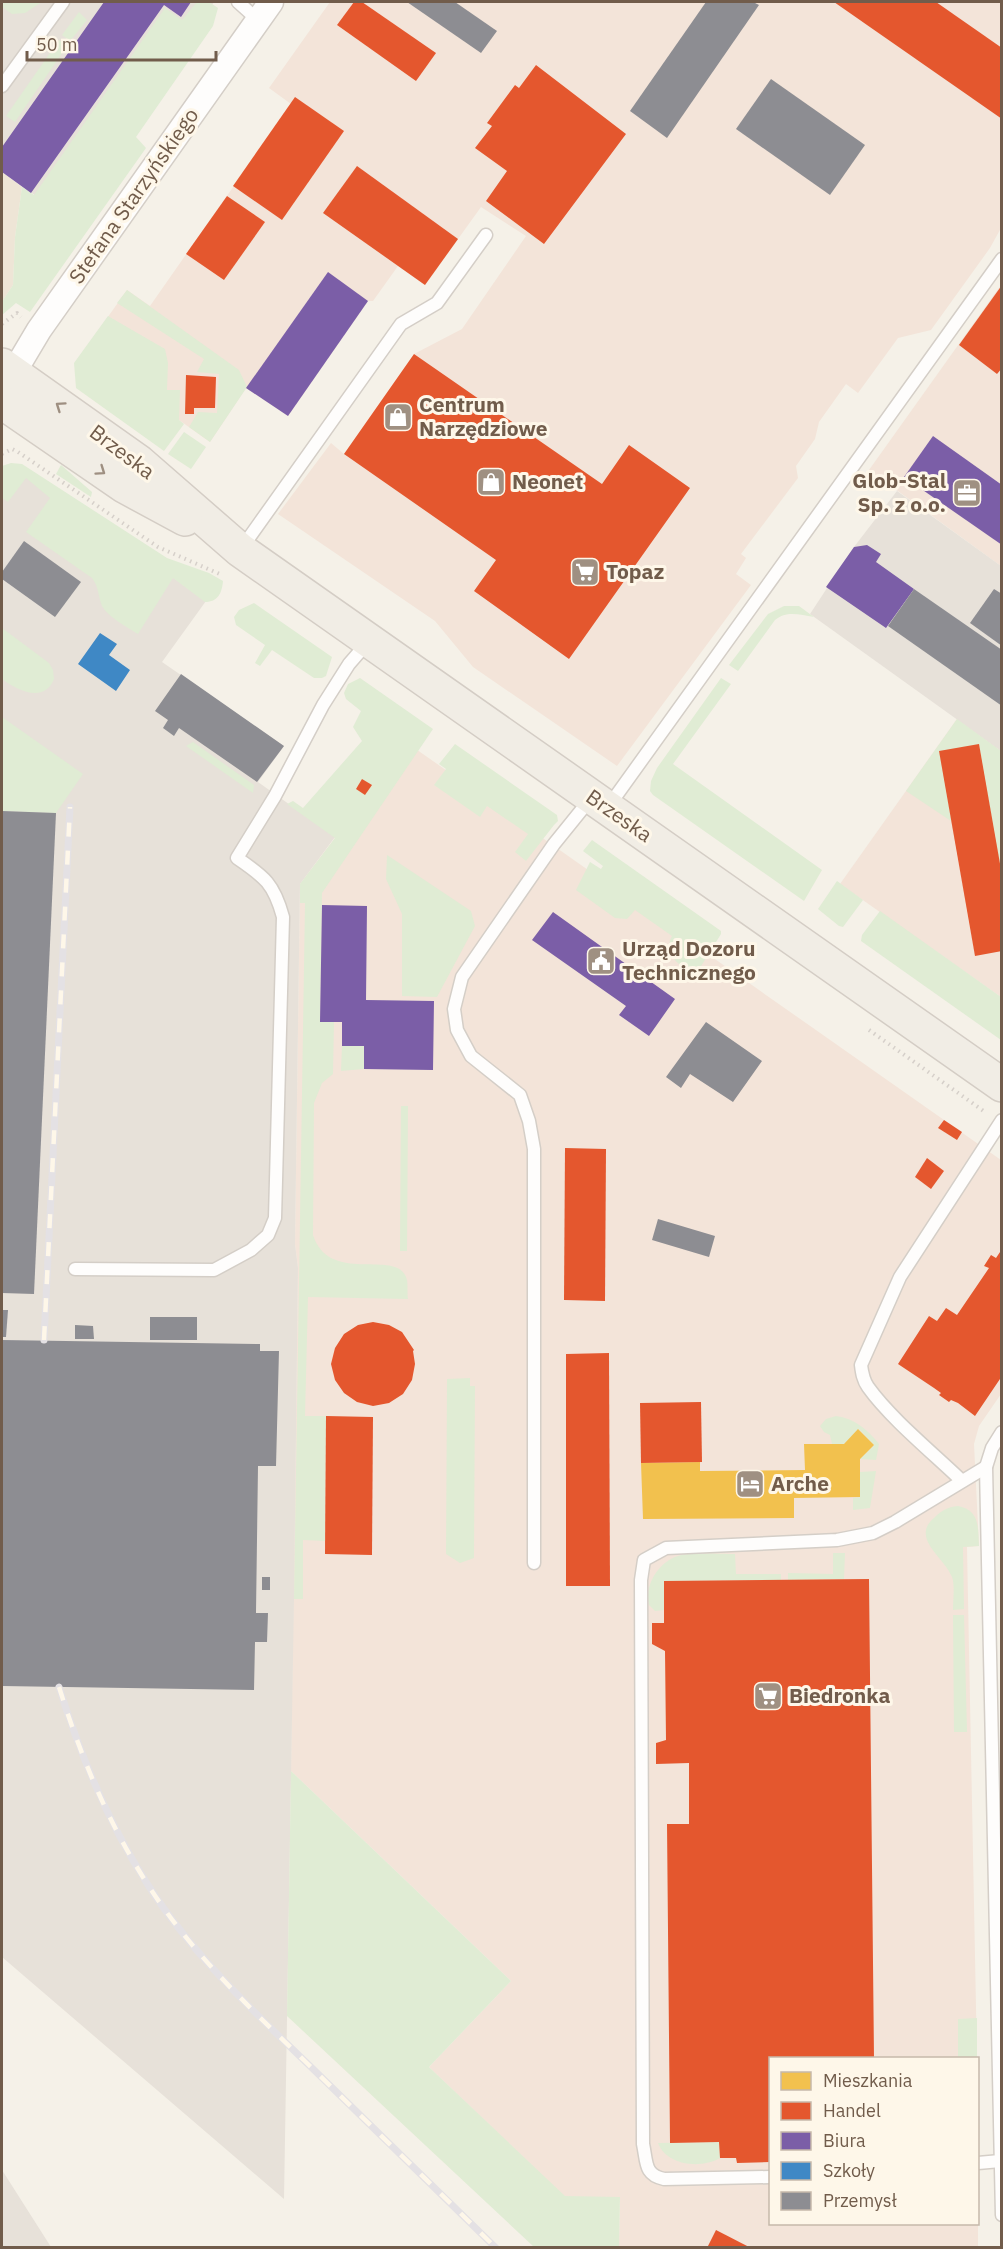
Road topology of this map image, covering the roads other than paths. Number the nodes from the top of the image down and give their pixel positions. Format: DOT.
graph roads {
  1 [pos="63,2"];
  2 [pos="238,2"];
  3 [pos="264,11"];
  4 [pos="2,86"];
  5 [pos="486,235"];
  6 [pos="1002,259"];
  7 [pos="4,383"];
  8 [pos="235,558"];
  9 [pos="368,641"];
  10 [pos="600,802"];
  11 [pos="1002,1084"];
  12 [pos="1001,1122"];
  13 [pos="75,1269"];
  14 [pos="1002,1432"];
  15 [pos="986,1467"];
  16 [pos="962,1481"];
  17 [pos="534,1563"];
  18 [pos="1000,2161"];
  19 [pos="979,2163"];
  20 [pos="769,2177"];
  21 [pos="1002,2215"];
  1 -- 4 [label="lane"];
  2 -- 3 [label="lane"];
  3 -- 7 [label="street, Stefana Starzyńskiego"];
  5 -- 8 [label="lane"];
  6 -- 10 [label="lane"];
  7 -- 8 [label="main road, Brzeska"];
  8 -- 9 [label="main road, Brzeska"];
  9 -- 10 [label="main road, Brzeska"];
  9 -- 13 [label="lane"];
  10 -- 11 [label="main road, Brzeska"];
  10 -- 17 [label="lane"];
  12 -- 16 [label="lane"];
  14 -- 15 [label="lane"];
  15 -- 16 [label="lane"];
  15 -- 18 [label="lane"];
  16 -- 20 [label="lane"];
  18 -- 19 [label="lane"];
  18 -- 21 [label="lane"];
}
